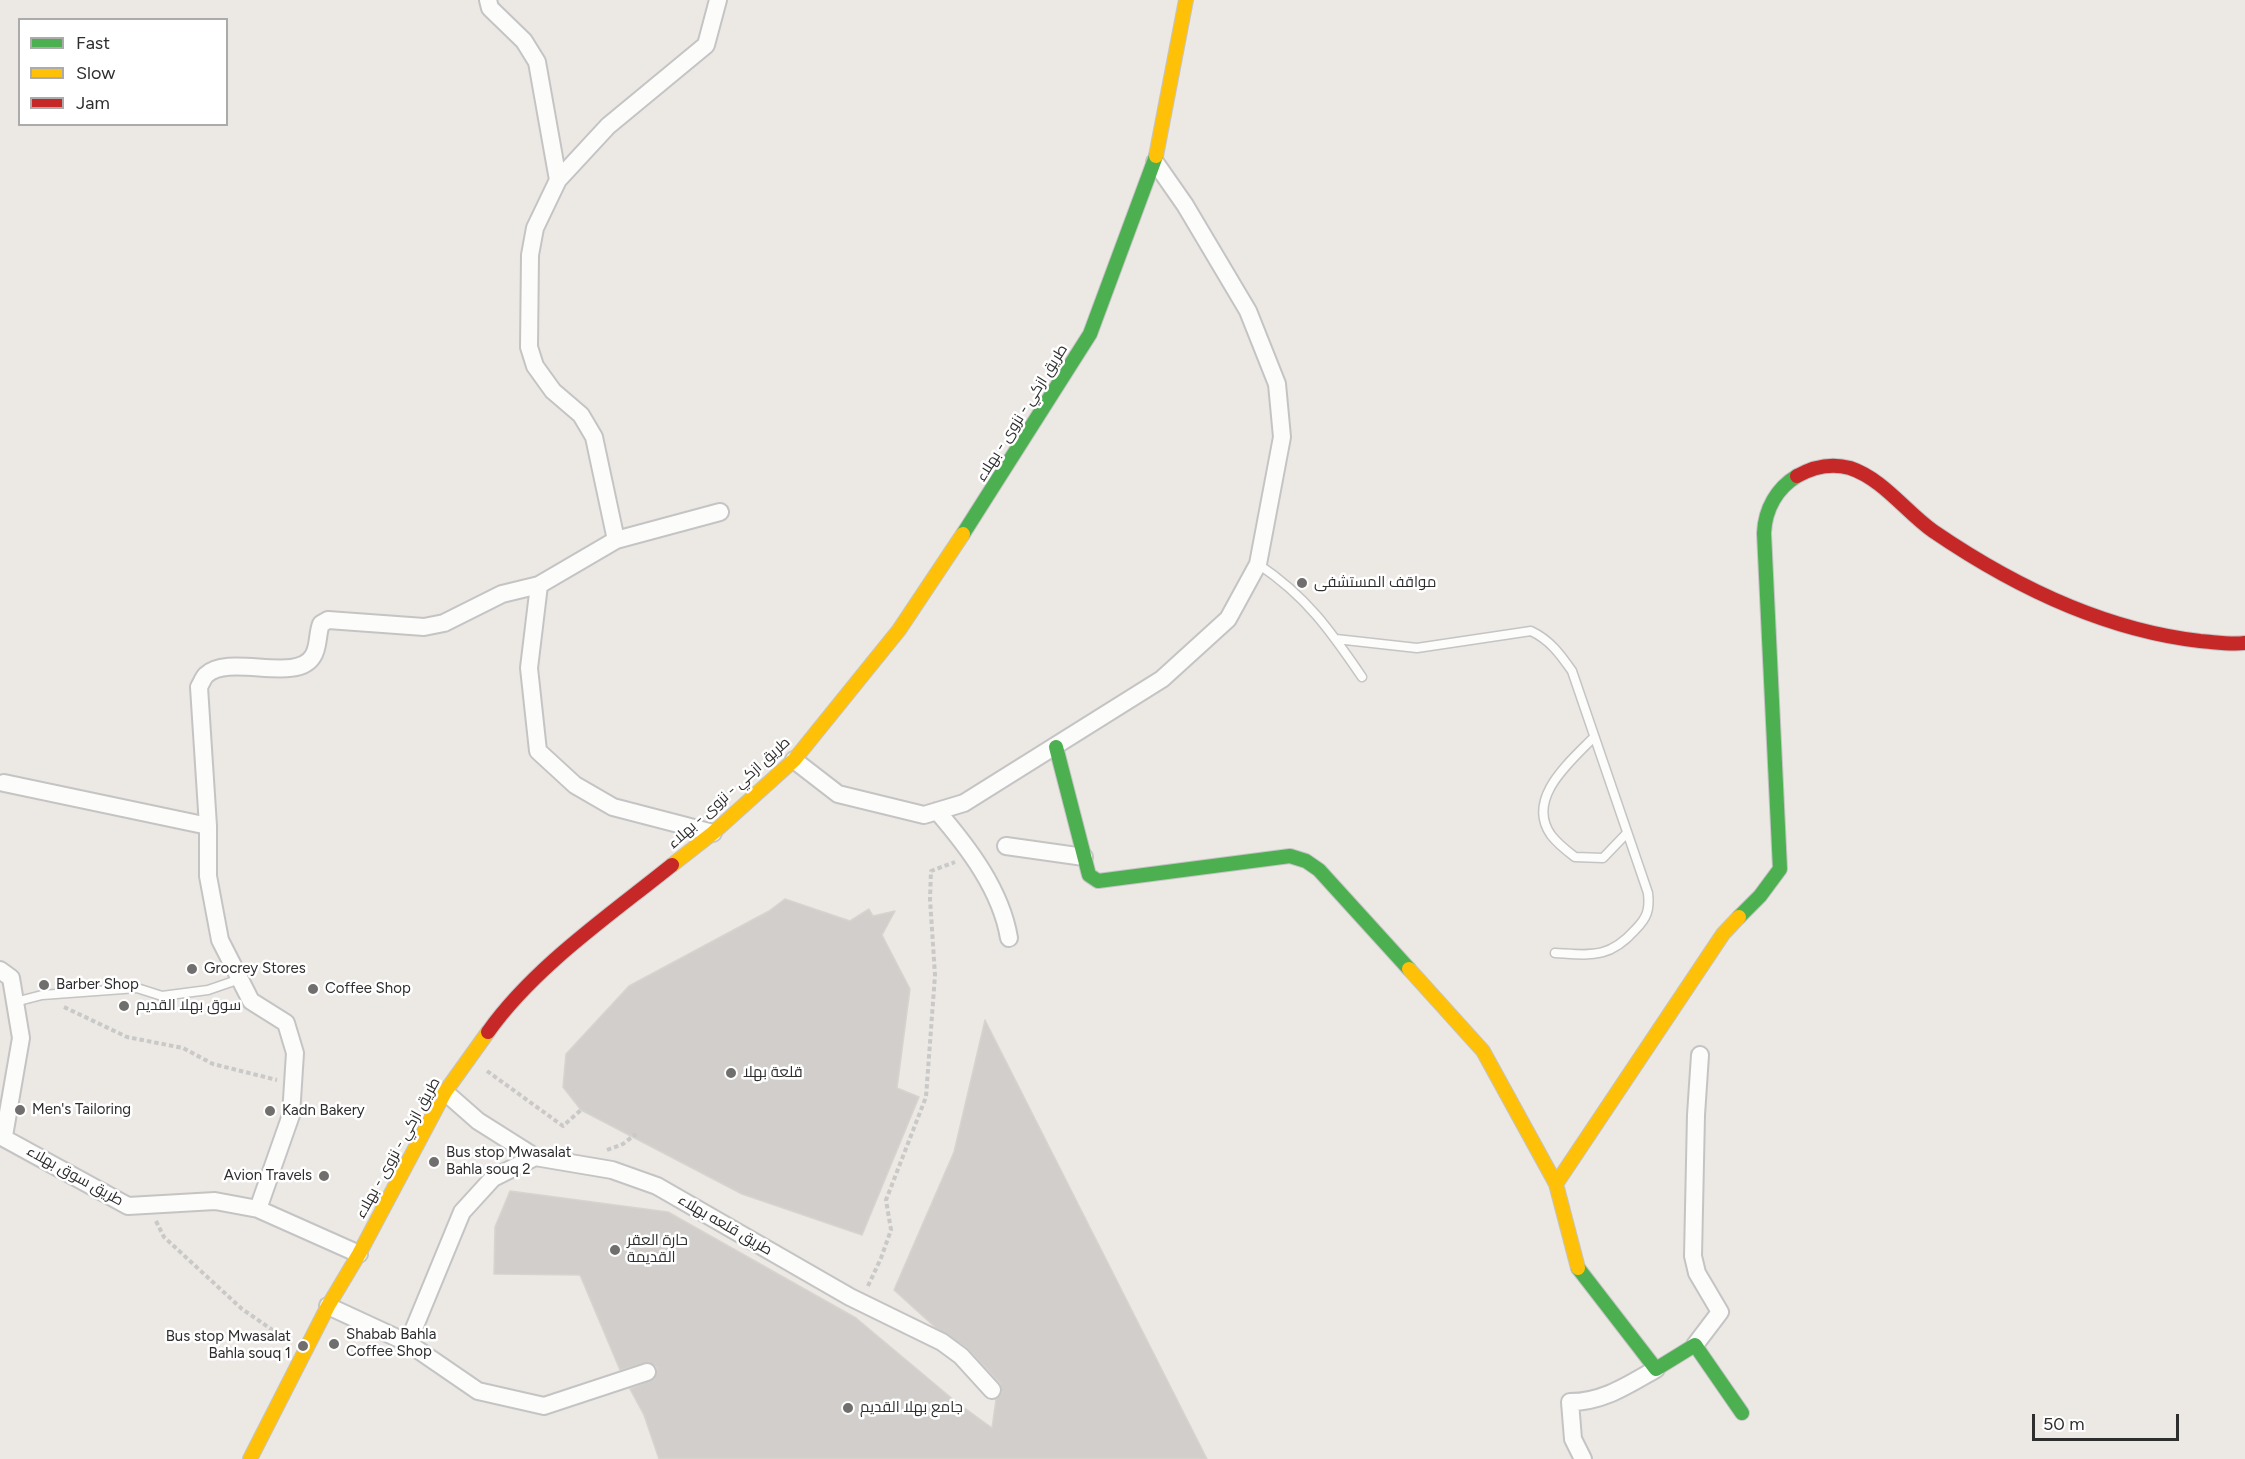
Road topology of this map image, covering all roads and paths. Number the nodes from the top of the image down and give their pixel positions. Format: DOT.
graph roads {
  1 [pos="488,0"];
  2 [pos="718,0"];
  3 [pos="1186,0"];
  4 [pos="1155,162"];
  5 [pos="558,180"];
  6 [pos="720,512"];
  7 [pos="616,540"];
  8 [pos="1258,564"];
  9 [pos="539,585"];
  10 [pos="1336,639"];
  11 [pos="2245,643"];
  12 [pos="1362,676"];
  13 [pos="1594,737"];
  14 [pos="1056,747"];
  15 [pos="794,760"];
  16 [pos="1,783"];
  17 [pos="937,811"];
  18 [pos="208,826"];
  19 [pos="713,833"];
  20 [pos="1628,833"];
  21 [pos="1006,846"];
  22 [pos="973,856"];
  23 [pos="1084,857"];
  24 [pos="1009,938"];
  25 [pos="1555,953"];
  26 [pos="0,970"];
  27 [pos="240,980"];
  28 [pos="15,1002"];
  29 [pos="60,1006"];
  30 [pos="1700,1055"];
  31 [pos="469,1058"];
  32 [pos="295,1083"];
  33 [pos="445,1092"];
  34 [pos="581,1110"];
  35 [pos="2,1136"];
  36 [pos="534,1157"];
  37 [pos="1556,1184"];
  38 [pos="147,1205"];
  39 [pos="258,1209"];
  40 [pos="359,1254"];
  41 [pos="860,1302"];
  42 [pos="328,1306"];
  43 [pos="408,1343"];
  44 [pos="1695,1345"];
  45 [pos="304,1352"];
  46 [pos="1656,1369"];
  47 [pos="647,1372"];
  48 [pos="992,1390"];
  49 [pos="1742,1413"];
  50 [pos="250,1459"];
  51 [pos="1583,1459"];
  1 -- 5 [label="street"];
  2 -- 5 [label="street"];
  3 -- 4 [label="street, طريق ازكي - نزوى - بهلاء"];
  4 -- 8 [label="street"];
  4 -- 15 [label="street, طريق ازكي - نزوى - بهلاء"];
  5 -- 7 [label="street"];
  6 -- 7 [label="street"];
  7 -- 9 [label="street"];
  8 -- 10 [label="lane"];
  8 -- 14 [label="street"];
  9 -- 18 [label="street"];
  9 -- 19 [label="street"];
  10 -- 12 [label="lane"];
  10 -- 13 [label="lane"];
  11 -- 37 [label="street"];
  13 -- 20 [label="lane"];
  13 -- 20 [label="lane"];
  14 -- 17 [label="street"];
  14 -- 23 [label="street"];
  15 -- 17 [label="street"];
  15 -- 19 [label="street, طريق ازكي - نزوى - بهلاء"];
  16 -- 18 [label="street"];
  17 -- 22 [label="street"];
  18 -- 27 [label="street"];
  19 -- 31 [label="street, طريق ازكي - نزوى - بهلاء"];
  20 -- 25 [label="lane"];
  21 -- 23 [label="street"];
  22 -- 24 [label="street"];
  22 -- 41 [label="path"];
  23 -- 37 [label="street"];
  26 -- 28 [label="street"];
  27 -- 28 [label="lane"];
  27 -- 32 [label="street"];
  28 -- 35 [label="street"];
  29 -- 32 [label="path"];
  30 -- 44 [label="street"];
  31 -- 33 [label="street, طريق ازكي - نزوى - بهلاء"];
  31 -- 34 [label="path"];
  32 -- 39 [label="street"];
  33 -- 36 [label="street, طريق قلعه بهلاء"];
  33 -- 40 [label="street, طريق ازكي - نزوى - بهلاء"];
  35 -- 38 [label="street, طريق سوق بهلاء"];
  36 -- 41 [label="street, طريق قلعه بهلاء"];
  36 -- 43 [label="street"];
  37 -- 46 [label="street"];
  38 -- 39 [label="street, طريق سوق بهلاء"];
  38 -- 45 [label="path"];
  39 -- 40 [label="street, طريق سوق بهلاء"];
  40 -- 42 [label="street, طريق ازكي - نزوى - بهلاء"];
  41 -- 48 [label="street, طريق قلعه بهلاء"];
  42 -- 43 [label="street"];
  42 -- 45 [label="street, طريق ازكي - نزوى - بهلاء"];
  43 -- 47 [label="street"];
  44 -- 46 [label="street"];
  44 -- 49 [label="street"];
  45 -- 50 [label="street, طريق ازكي - نزوى - بهلاء"];
  46 -- 51 [label="street"];
}
